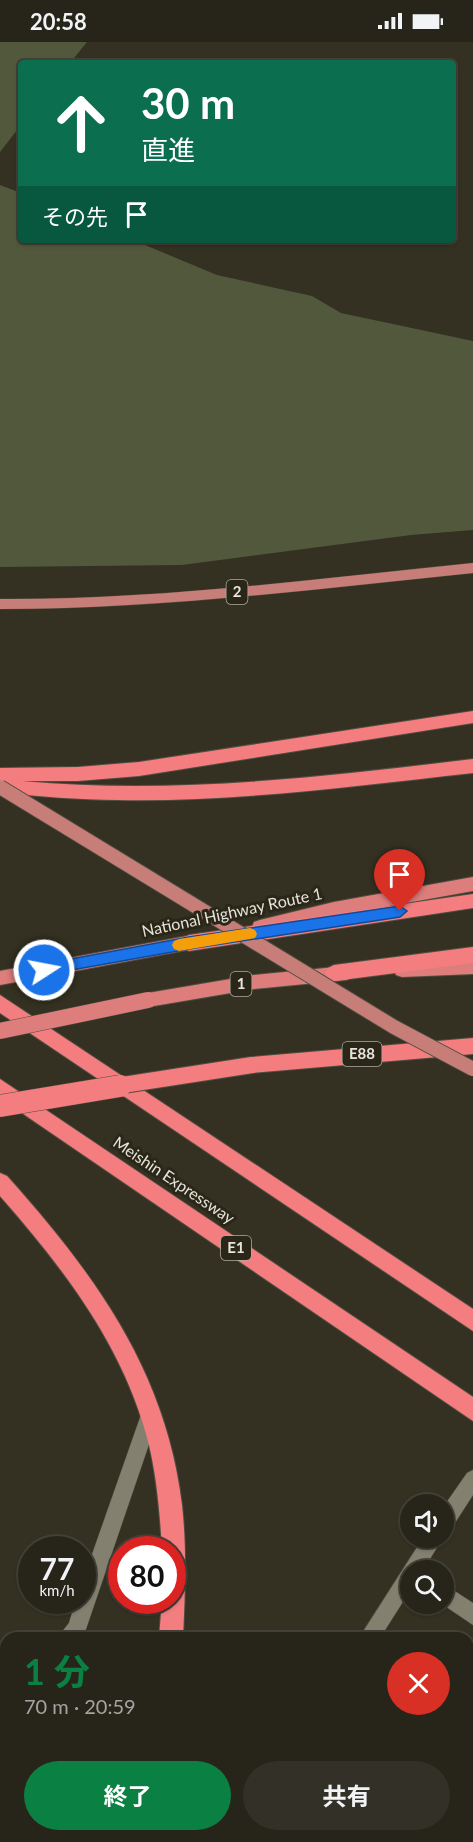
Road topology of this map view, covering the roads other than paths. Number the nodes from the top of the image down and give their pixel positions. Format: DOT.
graph roads {
  1 [pos="473,568"];
  2 [pos="0,604"];
  3 [pos="473,717"];
  4 [pos="473,766"];
  5 [pos="0,775"];
  6 [pos="0,787"];
  7 [pos="473,884"];
  8 [pos="473,901"];
  9 [pos="189,943"];
  10 [pos="473,955"];
  11 [pos="473,967"];
  12 [pos="334,973"];
  13 [pos="0,978"];
  14 [pos="0,1003"];
  15 [pos="0,1030"];
  16 [pos="473,1046"];
  17 [pos="473,1069"];
  18 [pos="0,1087"];
  19 [pos="0,1106"];
  20 [pos="0,1182"];
  21 [pos="473,1321"];
  22 [pos="473,1410"];
  23 [pos="151,1412"];
  24 [pos="473,1479"];
  25 [pos="454,1507"];
  26 [pos="400,1590"];
  27 [pos="454,1601"];
  28 [pos="473,1615"];
  29 [pos="73,1632"];
  30 [pos="171,1632"];
  31 [pos="373,1632"];
  1 -- 2 [label="main road, 2"];
  3 -- 5 [label="highway"];
  4 -- 6 [label="highway"];
  6 -- 17 [label="main road, bridge"];
  7 -- 9 [label="highway, National Highway Route 1"];
  8 -- 9 [label="highway"];
  9 -- 13 [label="highway, National Highway Route 1"];
  10 -- 12 [label="highway"];
  11 -- 12 [label="highway, 1"];
  12 -- 15 [label="highway, 1, bridge"];
  14 -- 21 [label="highway"];
  16 -- 19 [label="highway, E88, bridge"];
  18 -- 22 [label="highway, Meishin Expressway / E1"];
  20 -- 23 [label="highway"];
  23 -- 29 [label="street"];
  23 -- 30 [label="highway"];
  24 -- 25 [label="street"];
  26 -- 31 [label="street"];
  27 -- 28 [label="street"];
}
